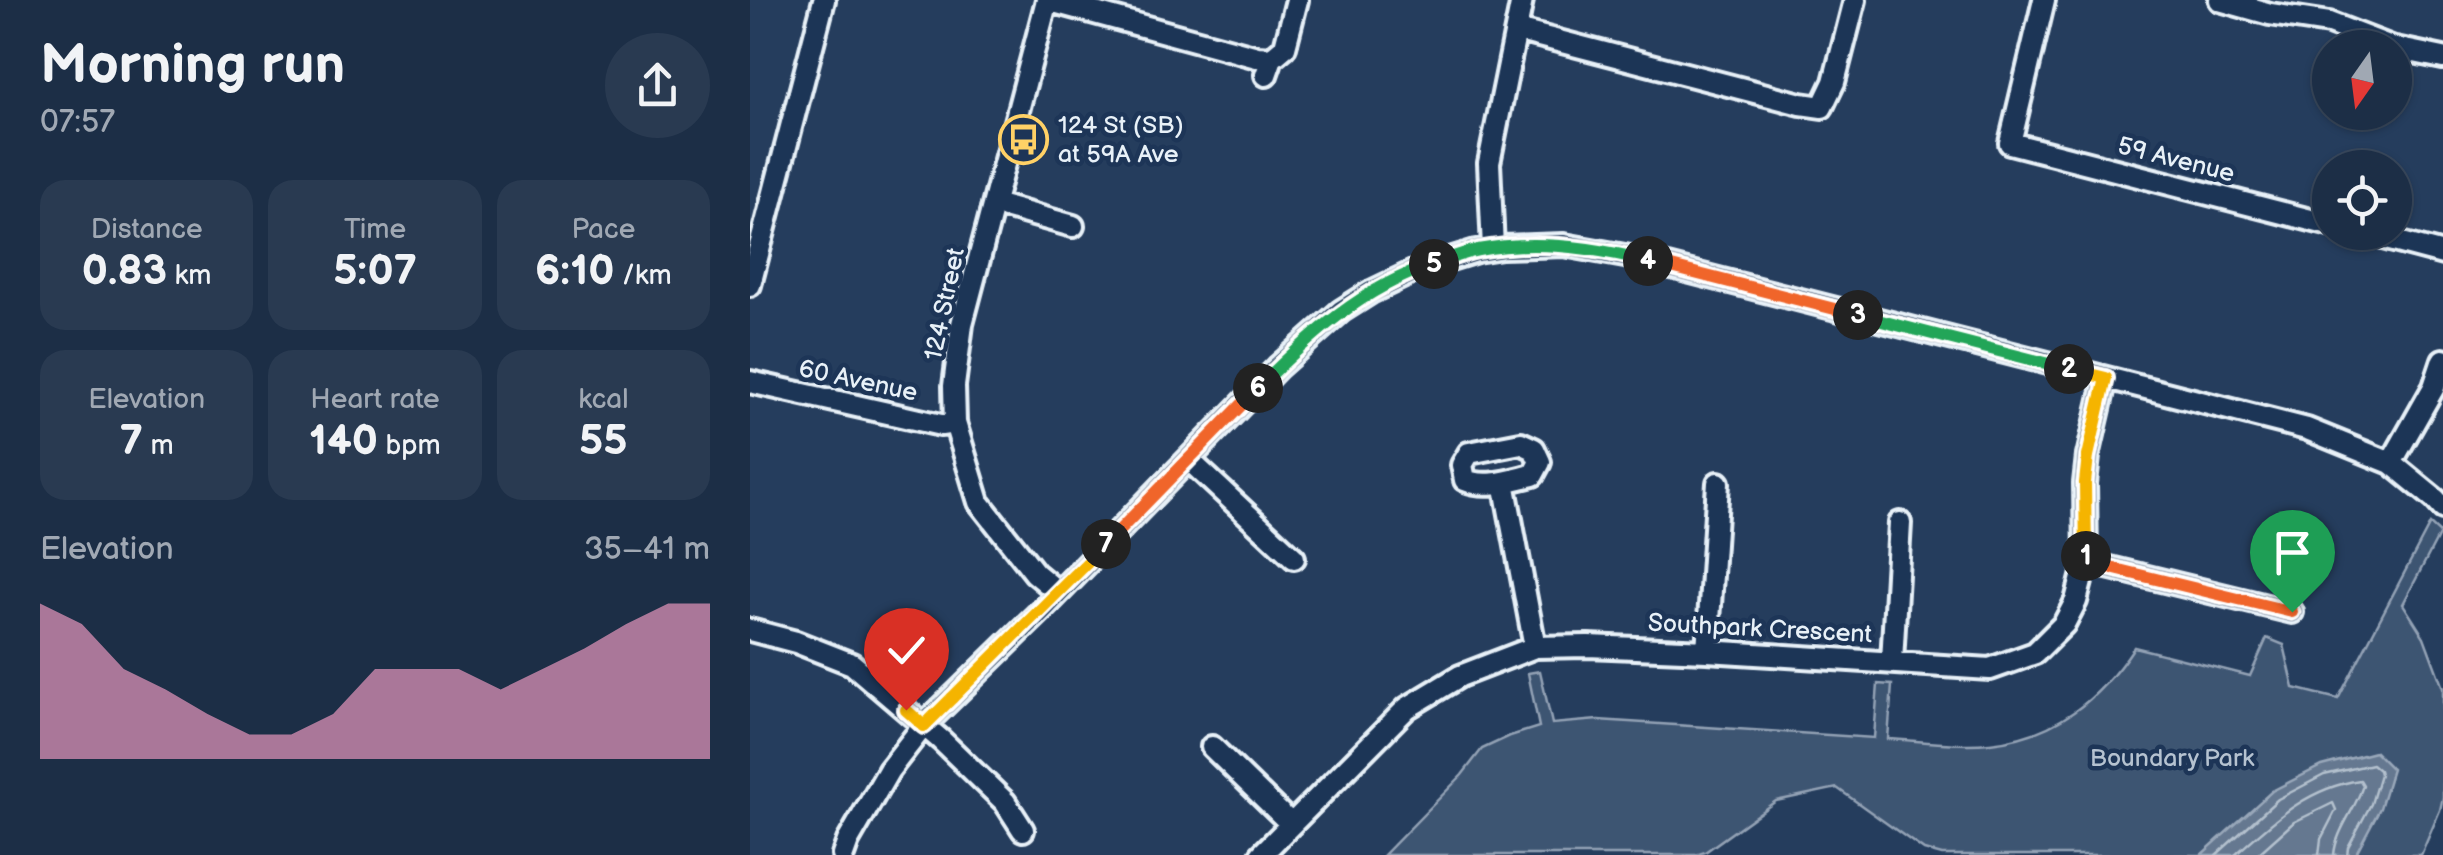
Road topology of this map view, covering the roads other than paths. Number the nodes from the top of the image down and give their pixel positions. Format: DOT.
graph roads {
  1 [pos="824,0"];
  2 [pos="1046,0"];
  3 [pos="1297,0"];
  4 [pos="1522,0"];
  5 [pos="1854,0"];
  6 [pos="2044,0"];
  7 [pos="2220,0"];
  8 [pos="1516,30"];
  9 [pos="2347,30"];
  10 [pos="2412,52"];
  11 [pos="2443,58"];
  12 [pos="994,204"];
  13 [pos="2312,220"];
  14 [pos="1074,226"];
  15 [pos="2412,246"];
  16 [pos="1493,248"];
  17 [pos="2443,254"];
  18 [pos="750,285"];
  19 [pos="2443,360"];
  20 [pos="2106,378"];
  21 [pos="750,382"];
  22 [pos="955,422"];
  23 [pos="1189,460"];
  24 [pos="2391,463"];
  25 [pos="1504,482"];
  26 [pos="1718,483"];
  27 [pos="2443,508"];
  28 [pos="1900,523"];
  29 [pos="1294,558"];
  30 [pos="2086,562"];
  31 [pos="1058,592"];
  32 [pos="2292,612"];
  33 [pos="750,630"];
  34 [pos="1536,647"];
  35 [pos="1707,650"];
  36 [pos="1892,661"];
  37 [pos="924,726"];
  38 [pos="1212,747"];
  39 [pos="1290,824"];
  40 [pos="1023,830"];
  41 [pos="843,855"];
  42 [pos="1261,855"];
  1 -- 18 [label="street"];
  2 -- 3 [label="street"];
  2 -- 12 [label="street, 124 Street"];
  4 -- 8 [label="street"];
  5 -- 8 [label="street"];
  6 -- 13 [label="street, 59 Avenue"];
  7 -- 9 [label="street"];
  8 -- 16 [label="street"];
  10 -- 11 [label="street"];
  12 -- 14 [label="street"];
  12 -- 22 [label="street, 124 Street"];
  15 -- 17 [label="street"];
  16 -- 20 [label="street"];
  16 -- 23 [label="street"];
  19 -- 24 [label="street"];
  20 -- 24 [label="street"];
  20 -- 30 [label="street, Southpark Crescent"];
  21 -- 22 [label="street, 60 Avenue"];
  22 -- 31 [label="street, 124 Street"];
  23 -- 29 [label="street"];
  23 -- 31 [label="street"];
  24 -- 27 [label="street"];
  25 -- 34 [label="street"];
  26 -- 35 [label="street"];
  28 -- 36 [label="street"];
  30 -- 32 [label="street"];
  30 -- 36 [label="street, Southpark Crescent"];
  31 -- 37 [label="street"];
  33 -- 37 [label="street"];
  34 -- 35 [label="street, Southpark Crescent"];
  34 -- 39 [label="street, Southpark Crescent"];
  35 -- 36 [label="street, Southpark Crescent"];
  37 -- 40 [label="street"];
  37 -- 41 [label="street"];
  38 -- 39 [label="street"];
  39 -- 42 [label="street, Southpark Crescent"];
}
